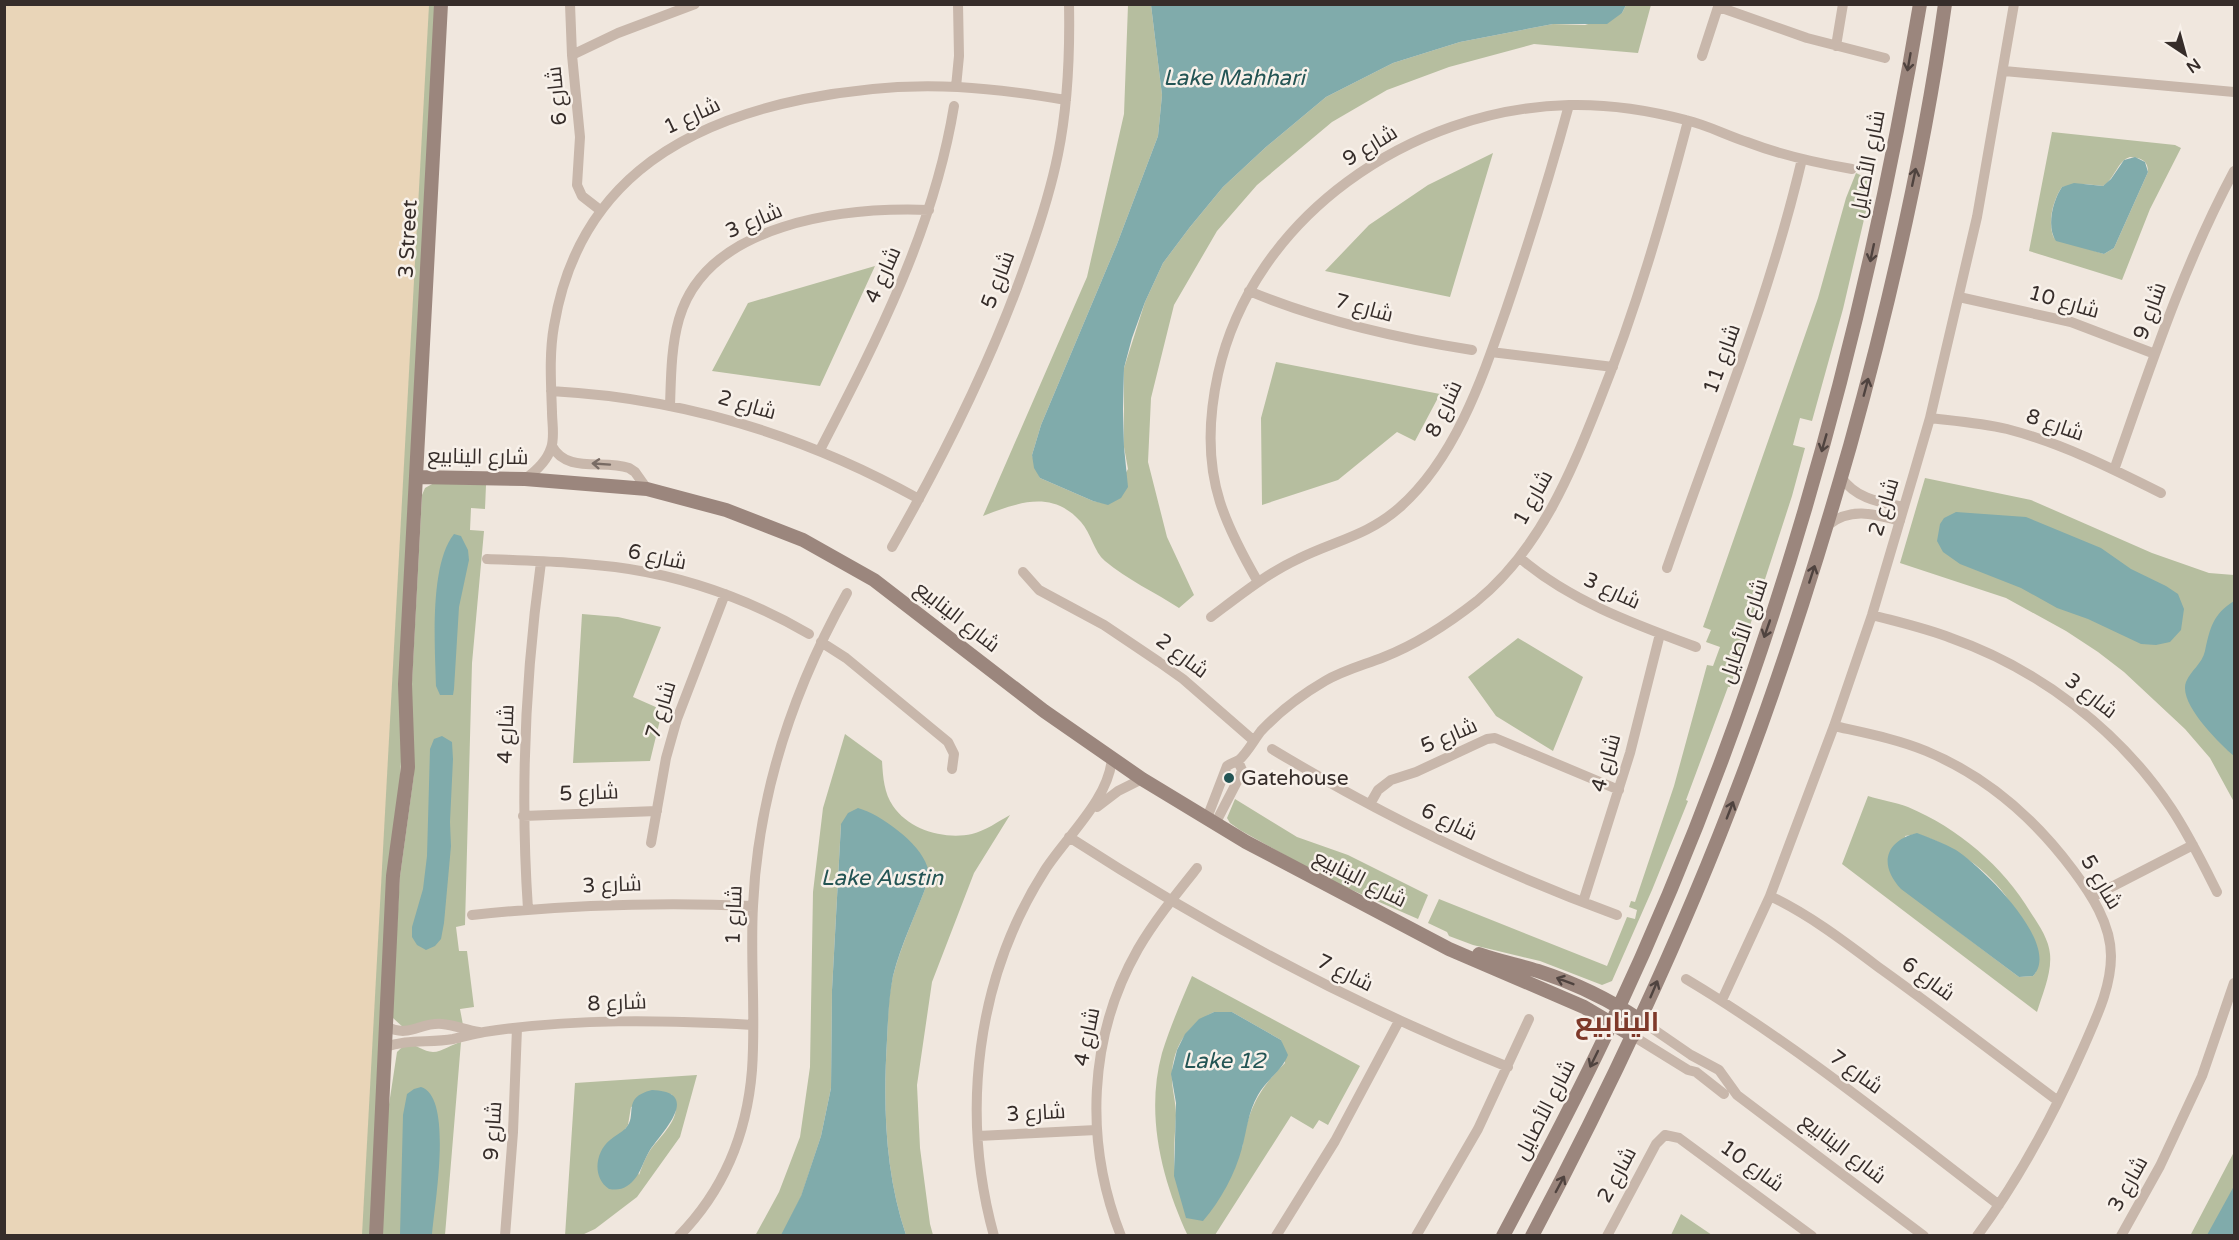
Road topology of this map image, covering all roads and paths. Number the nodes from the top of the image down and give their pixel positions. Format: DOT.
graph roads {
  1 [pos="441,4"];
  2 [pos="570,4"];
  3 [pos="695,4"];
  4 [pos="958,4"];
  5 [pos="1069,4"];
  6 [pos="1843,4"];
  7 [pos="1920,4"];
  8 [pos="1945,4"];
  9 [pos="2014,4"];
  10 [pos="1719,6"];
  11 [pos="1836,46"];
  12 [pos="572,55"];
  13 [pos="1702,56"];
  14 [pos="1885,58"];
  15 [pos="2004,71"];
  16 [pos="956,87"];
  17 [pos="2235,92"];
  18 [pos="1066,100"];
  19 [pos="1569,105"];
  20 [pos="954,106"];
  21 [pos="1688,121"];
  22 [pos="1802,159"];
  23 [pos="1852,169"];
  24 [pos="2235,171"];
  25 [pos="600,210"];
  26 [pos="929,210"];
  27 [pos="1249,291"];
  28 [pos="1959,297"];
  29 [pos="1472,350"];
  30 [pos="1491,352"];
  31 [pos="2155,354"];
  32 [pos="1613,367"];
  33 [pos="551,391"];
  34 [pos="670,406"];
  35 [pos="1930,418"];
  36 [pos="552,446"];
  37 [pos="820,450"];
  38 [pos="2114,470"];
  39 [pos="416,477"];
  40 [pos="1841,477"];
  41 [pos="525,478"];
  42 [pos="647,489"];
  43 [pos="2161,493"];
  44 [pos="1863,497"];
  45 [pos="919,499"];
  46 [pos="1904,507"];
  47 [pos="1858,513"];
  48 [pos="1899,524"];
  49 [pos="1828,525"];
  50 [pos="892,548"];
  51 [pos="1520,558"];
  52 [pos="487,559"];
  53 [pos="541,562"];
  54 [pos="1667,568"];
  55 [pos="1023,572"];
  56 [pos="1258,582"];
  57 [pos="847,593"];
  58 [pos="725,594"];
  59 [pos="1872,615"];
  60 [pos="1211,617"];
  61 [pos="1660,633"];
  62 [pos="809,634"];
  63 [pos="820,642"];
  64 [pos="1696,647"];
  65 [pos="1834,726"];
  66 [pos="1253,740"];
  67 [pos="1272,749"];
  68 [pos="1112,758"];
  69 [pos="1238,761"];
  70 [pos="952,769"];
  71 [pos="1142,779"];
  72 [pos="1619,790"];
  73 [pos="1370,804"];
  74 [pos="657,811"];
  75 [pos="523,816"];
  76 [pos="1083,819"];
  77 [pos="1211,821"];
  78 [pos="1069,837"];
  79 [pos="651,843"];
  80 [pos="2193,845"];
  81 [pos="1197,868"];
  82 [pos="2217,892"];
  83 [pos="1770,896"];
  84 [pos="2092,897"];
  85 [pos="1171,902"];
  86 [pos="1583,902"];
  87 [pos="753,906"];
  88 [pos="528,909"];
  89 [pos="472,915"];
  90 [pos="1617,915"];
  91 [pos="1421,933"];
  92 [pos="1686,979"];
  93 [pos="2235,983"];
  94 [pos="1722,1000"];
  95 [pos="1618,1006"];
  96 [pos="1529,1019"];
  97 [pos="1640,1020"];
  98 [pos="1399,1021"];
  99 [pos="1611,1022"];
  100 [pos="753,1025"];
  101 [pos="451,1026"];
  102 [pos="424,1027"];
  103 [pos="387,1028"];
  104 [pos="517,1029"];
  105 [pos="482,1032"];
  106 [pos="1633,1036"];
  107 [pos="451,1039"];
  108 [pos="425,1041"];
  109 [pos="385,1047"];
  110 [pos="1697,1058"];
  111 [pos="1508,1067"];
  112 [pos="1688,1070"];
  113 [pos="1737,1095"];
  114 [pos="2058,1101"];
  115 [pos="1096,1130"];
  116 [pos="1665,1135"];
  117 [pos="978,1136"];
  118 [pos="1999,1205"];
  119 [pos="376,1236"];
  120 [pos="505,1236"];
  121 [pos="679,1236"];
  122 [pos="994,1236"];
  123 [pos="1121,1236"];
  124 [pos="1276,1236"];
  125 [pos="1416,1236"];
  126 [pos="1503,1236"];
  127 [pos="1532,1236"];
  128 [pos="1607,1236"];
  129 [pos="1812,1236"];
  130 [pos="1924,1236"];
  131 [pos="1977,1236"];
  132 [pos="2121,1236"];
  1 -- 39 [label="street, 3 Street"];
  2 -- 12 [label="street, شارع 6"];
  3 -- 12 [label="street"];
  4 -- 16 [label="street"];
  5 -- 18 [label="street, شارع 5"];
  6 -- 11 [label="street"];
  7 -- 95 [label="street, شارع الأصايل, one-way"];
  40 -- 8 [label="street, one-way"];
  9 -- 15 [label="street, شارع 2"];
  10 -- 11 [label="street"];
  10 -- 13 [label="street"];
  11 -- 14 [label="street"];
  12 -- 25 [label="street, شارع 6"];
  15 -- 17 [label="street"];
  15 -- 28 [label="street, شارع 2"];
  16 -- 18 [label="street, شارع 1"];
  16 -- 25 [label="street, شارع 1"];
  18 -- 45 [label="street, شارع 5"];
  19 -- 21 [label="street, شارع 9"];
  19 -- 27 [label="street, شارع 9"];
  19 -- 30 [label="street, شارع 8"];
  20 -- 26 [label="street, شارع 4"];
  21 -- 22 [label="street, شارع 9"];
  21 -- 32 [label="street, شارع 1"];
  22 -- 23 [label="street, شارع 9"];
  22 -- 54 [label="street, شارع 11"];
  24 -- 31 [label="street, شارع 9"];
  25 -- 33 [label="street, شارع 1"];
  26 -- 34 [label="street, شارع 3"];
  26 -- 37 [label="street, شارع 4"];
  27 -- 29 [label="street, شارع 7"];
  27 -- 56 [label="street, شارع 9"];
  28 -- 31 [label="street, شارع 10"];
  28 -- 35 [label="street, شارع 2"];
  30 -- 32 [label="street"];
  30 -- 56 [label="street, شارع 8"];
  31 -- 38 [label="street, شارع 9"];
  32 -- 51 [label="street, شارع 1"];
  33 -- 34 [label="street, شارع 2"];
  33 -- 36 [label="street, شارع 1"];
  34 -- 37 [label="street, شارع 2"];
  35 -- 38 [label="street, شارع 8"];
  35 -- 46 [label="street, شارع 2"];
  36 -- 41 [label="street"];
  42 -- 36 [label="street, one-way"];
  37 -- 45 [label="street, شارع 2"];
  38 -- 43 [label="street, شارع 8"];
  39 -- 41 [label="street, شارع الينابيع"];
  39 -- 103 [label="street, 3 Street"];
  40 -- 44 [label="street"];
  40 -- 49 [label="street"];
  41 -- 42 [label="street, شارع الينابيع"];
  42 -- 68 [label="street, شارع الينابيع"];
  44 -- 46 [label="street"];
  44 -- 47 [label="street, شارع 2"];
  45 -- 50 [label="street, شارع 5"];
  46 -- 48 [label="street, شارع 2"];
  47 -- 48 [label="street"];
  47 -- 49 [label="street"];
  48 -- 59 [label="street, شارع 2"];
  97 -- 49 [label="street, one-way"];
  51 -- 61 [label="street, شارع 3"];
  51 -- 66 [label="street, شارع 1"];
  52 -- 53 [label="street, شارع 6"];
  53 -- 58 [label="street, شارع 6"];
  53 -- 75 [label="street, شارع 4"];
  55 -- 66 [label="street, شارع 2"];
  56 -- 60 [label="street, شارع 8"];
  57 -- 63 [label="street, شارع 1"];
  58 -- 62 [label="street, شارع 6"];
  58 -- 74 [label="street, شارع 7"];
  59 -- 65 [label="street, شارع 2"];
  59 -- 80 [label="street, شارع 3"];
  61 -- 64 [label="street, شارع 3"];
  61 -- 72 [label="street, شارع 4"];
  63 -- 70 [label="street"];
  63 -- 87 [label="street, شارع 1"];
  65 -- 83 [label="street, شارع 2"];
  65 -- 84 [label="street, شارع 5"];
  66 -- 69 [label="street, شارع 1"];
  67 -- 73 [label="street, شارع 6"];
  68 -- 71 [label="street, شارع الينابيع"];
  68 -- 76 [label="street"];
  69 -- 77 [label="street, شارع 1"];
  69 -- 77 [label="street, شارع 1"];
  71 -- 76 [label="street"];
  71 -- 77 [label="street, شارع الينابيع"];
  72 -- 73 [label="street, شارع 5"];
  72 -- 86 [label="street, شارع 4"];
  73 -- 86 [label="street, شارع 6"];
  74 -- 75 [label="street, شارع 5"];
  74 -- 79 [label="street, شارع 7"];
  75 -- 88 [label="street, شارع 4"];
  76 -- 78 [label="street"];
  77 -- 91 [label="street, شارع الينابيع"];
  78 -- 85 [label="street"];
  78 -- 117 [label="street"];
  80 -- 82 [label="street, شارع 3"];
  80 -- 84 [label="street"];
  81 -- 85 [label="street, شارع 4"];
  83 -- 94 [label="street, شارع 2"];
  83 -- 114 [label="street, شارع 6"];
  84 -- 114 [label="street, شارع 5"];
  85 -- 98 [label="street, شارع 7"];
  85 -- 115 [label="street, شارع 4"];
  86 -- 90 [label="street, شارع 6"];
  87 -- 88 [label="street, شارع 3"];
  87 -- 100 [label="street, شارع 1"];
  88 -- 89 [label="street, شارع 3"];
  95 -- 91 [label="street, شارع الينابيع, one-way"];
  91 -- 99 [label="street, شارع الينابيع"];
  92 -- 94 [label="street, شارع 7"];
  93 -- 132 [label="street, شارع 3"];
  94 -- 118 [label="street, شارع 7"];
  95 -- 97 [label="street, شارع الينابيع"];
  95 -- 99 [label="street, شارع الأصايل"];
  96 -- 111 [label="street"];
  97 -- 106 [label="street"];
  97 -- 110 [label="street, شارع الينابيع"];
  98 -- 111 [label="street, شارع 7"];
  98 -- 124 [label="street"];
  99 -- 106 [label="street, شارع الينابيع"];
  99 -- 126 [label="street, شارع الأصايل, one-way"];
  100 -- 104 [label="street, شارع 8"];
  100 -- 121 [label="street, شارع 1"];
  101 -- 102 [label="street, شارع 8"];
  101 -- 105 [label="street, شارع 8"];
  101 -- 107 [label="street"];
  102 -- 103 [label="street, شارع 8"];
  102 -- 108 [label="street"];
  103 -- 109 [label="street, 3 Street"];
  104 -- 105 [label="street, شارع 8"];
  104 -- 120 [label="street, شارع 9"];
  105 -- 107 [label="street, شارع 8"];
  106 -- 112 [label="street, شارع الينابيع"];
  127 -- 106 [label="street, one-way"];
  107 -- 108 [label="street"];
  108 -- 109 [label="street"];
  109 -- 119 [label="street, 3 Street"];
  110 -- 112 [label="street"];
  110 -- 113 [label="street, شارع الينابيع"];
  111 -- 125 [label="street"];
  112 -- 113 [label="street, شارع الينابيع"];
  113 -- 130 [label="street, شارع الينابيع"];
  114 -- 118 [label="street, شارع 5"];
  115 -- 117 [label="street, شارع 3"];
  115 -- 123 [label="street, شارع 4"];
  116 -- 128 [label="street, شارع 2"];
  116 -- 129 [label="street, شارع 10"];
  117 -- 122 [label="street"];
  118 -- 131 [label="street, شارع 5"];
}
